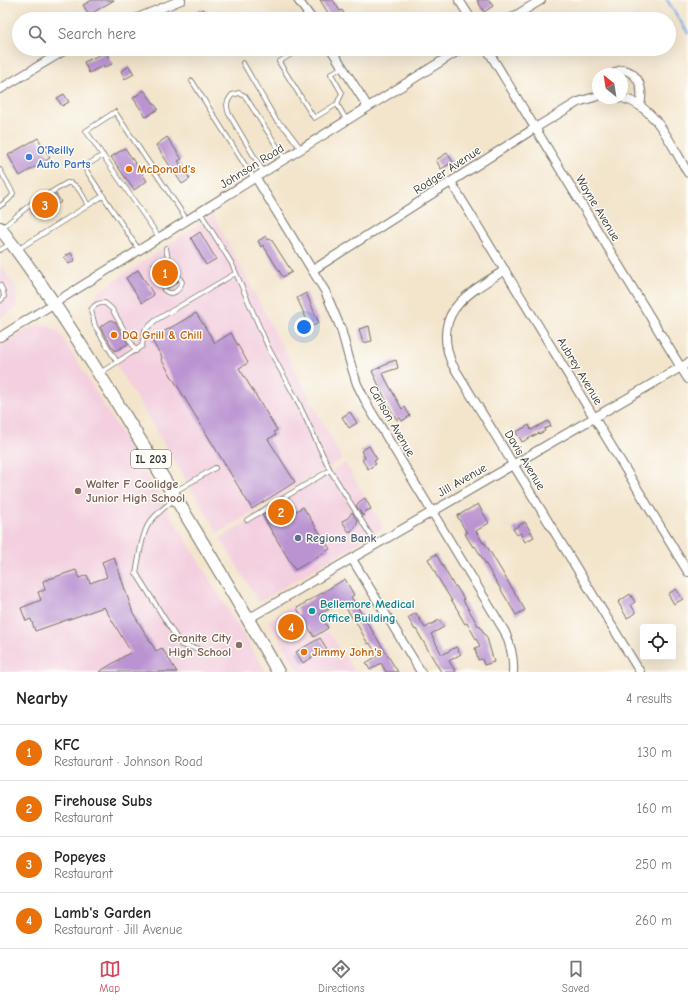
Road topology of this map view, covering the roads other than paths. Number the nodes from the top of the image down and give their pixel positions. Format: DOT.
graph roads {
  1 [pos="181,0"];
  2 [pos="298,0"];
  3 [pos="459,0"];
  4 [pos="541,0"];
  5 [pos="152,12"];
  6 [pos="307,12"];
  7 [pos="466,12"];
  8 [pos="521,12"];
  9 [pos="55,56"];
  10 [pos="288,56"];
  11 [pos="336,56"];
  12 [pos="451,56"];
  13 [pos="491,56"];
  14 [pos="243,63"];
  15 [pos="343,67"];
  16 [pos="628,71"];
  17 [pos="192,81"];
  18 [pos="0,89"];
  19 [pos="592,98"];
  20 [pos="628,101"];
  21 [pos="337,104"];
  22 [pos="640,106"];
  23 [pos="368,107"];
  24 [pos="347,121"];
  25 [pos="535,128"];
  26 [pos="301,150"];
  27 [pos="103,155"];
  28 [pos="285,160"];
  29 [pos="0,170"];
  30 [pos="264,172"];
  31 [pos="688,173"];
  32 [pos="256,178"];
  33 [pos="451,182"];
  34 [pos="103,196"];
  35 [pos="88,205"];
  36 [pos="0,206"];
  37 [pos="200,212"];
  38 [pos="188,220"];
  39 [pos="0,228"];
  40 [pos="159,238"];
  41 [pos="14,247"];
  42 [pos="166,248"];
  43 [pos="0,250"];
  44 [pos="139,250"];
  45 [pos="313,270"];
  46 [pos="505,270"];
  47 [pos="236,273"];
  48 [pos="0,285"];
  49 [pos="164,290"];
  50 [pos="0,301"];
  51 [pos="54,303"];
  52 [pos="0,337"];
  53 [pos="136,350"];
  54 [pos="117,362"];
  55 [pos="684,365"];
  56 [pos="99,374"];
  57 [pos="688,379"];
  58 [pos="594,417"];
  59 [pos="513,464"];
  60 [pos="215,468"];
  61 [pos="330,470"];
  62 [pos="174,496"];
  63 [pos="432,512"];
  64 [pos="247,520"];
  65 [pos="376,544"];
  66 [pos="352,559"];
  67 [pos="688,572"];
  68 [pos="248,619"];
  69 [pos="199,649"];
  70 [pos="278,672"];
  71 [pos="421,672"];
  72 [pos="513,672"];
  73 [pos="640,672"];
  1 -- 5 [label="street"];
  2 -- 6 [label="street"];
  3 -- 7 [label="street"];
  4 -- 8 [label="street"];
  9 -- 18 [label="street"];
  10 -- 21 [label="lane"];
  11 -- 15 [label="street"];
  12 -- 23 [label="street, Johnson Road"];
  13 -- 25 [label="street, Wayne Avenue"];
  14 -- 26 [label="lane"];
  15 -- 21 [label="lane"];
  15 -- 23 [label="street"];
  16 -- 22 [label="street"];
  17 -- 32 [label="lane"];
  19 -- 25 [label="street, Rodger Avenue"];
  20 -- 22 [label="street"];
  21 -- 24 [label="lane"];
  22 -- 31 [label="street"];
  23 -- 24 [label="street, Johnson Road"];
  24 -- 26 [label="street, Johnson Road"];
  25 -- 33 [label="street, Rodger Avenue"];
  25 -- 55 [label="street, Wayne Avenue"];
  26 -- 28 [label="street, Johnson Road"];
  27 -- 34 [label="lane"];
  27 -- 38 [label="lane"];
  27 -- 40 [label="lane"];
  28 -- 30 [label="street, Johnson Road"];
  28 -- 30 [label="lane"];
  29 -- 36 [label="lane"];
  30 -- 32 [label="street, Johnson Road"];
  32 -- 37 [label="street, Johnson Road"];
  32 -- 45 [label="street, Carlson Avenue"];
  33 -- 45 [label="street, Rodger Avenue"];
  33 -- 46 [label="street, Aubrey Avenue"];
  34 -- 35 [label="lane"];
  34 -- 44 [label="lane"];
  35 -- 39 [label="lane"];
  35 -- 41 [label="lane"];
  37 -- 38 [label="street, Johnson Road"];
  37 -- 47 [label="lane"];
  38 -- 40 [label="street, Johnson Road"];
  39 -- 41 [label="main road, IL 203"];
  40 -- 44 [label="street, Johnson Road"];
  41 -- 43 [label="lane"];
  41 -- 51 [label="main road, IL 203"];
  42 -- 49 [label="lane"];
  44 -- 51 [label="street, Johnson Road"];
  45 -- 63 [label="street, Carlson Avenue"];
  46 -- 58 [label="street, Aubrey Avenue"];
  46 -- 59 [label="street, Davis Avenue"];
  47 -- 53 [label="lane"];
  47 -- 61 [label="lane"];
  48 -- 50 [label="lane"];
  51 -- 52 [label="street, Johnson Road"];
  51 -- 56 [label="main road, IL 203"];
  53 -- 54 [label="lane"];
  53 -- 54 [label="lane"];
  54 -- 56 [label="lane"];
  55 -- 57 [label="street, Wayne Avenue"];
  55 -- 58 [label="street, Jill Avenue"];
  56 -- 62 [label="main road, IL 203"];
  58 -- 59 [label="street, Jill Avenue"];
  58 -- 67 [label="street, Aubrey Avenue"];
  59 -- 63 [label="street, Jill Avenue"];
  59 -- 73 [label="street, Davis Avenue"];
  60 -- 62 [label="lane"];
  61 -- 64 [label="lane"];
  61 -- 65 [label="lane"];
  62 -- 68 [label="main road, IL 203"];
  62 -- 69 [label="lane"];
  63 -- 65 [label="street, Jill Avenue"];
  63 -- 72 [label="street, Carlson Avenue"];
  65 -- 66 [label="street, Jill Avenue"];
  66 -- 68 [label="street, Jill Avenue"];
  66 -- 71 [label="street"];
  68 -- 70 [label="main road, IL 203"];
}
